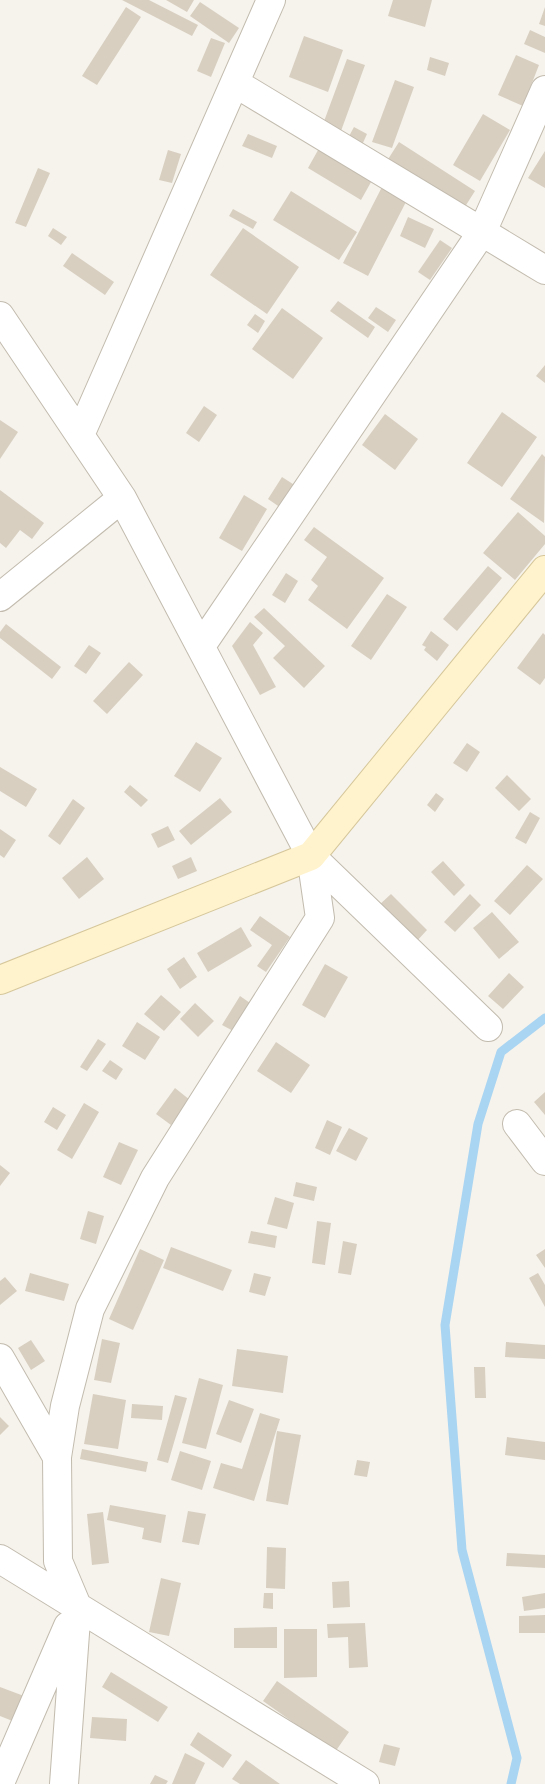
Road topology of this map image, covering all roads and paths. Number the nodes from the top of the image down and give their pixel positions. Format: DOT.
graph roads {
  1 [pos="271,0"];
  2 [pos="235,82"];
  3 [pos="545,90"];
  4 [pos="482,232"];
  5 [pos="545,270"];
  6 [pos="0,316"];
  7 [pos="80,435"];
  8 [pos="122,498"];
  9 [pos="545,570"];
  10 [pos="0,597"];
  11 [pos="201,646"];
  12 [pos="311,856"];
  13 [pos="0,980"];
  14 [pos="488,1027"];
  15 [pos="517,1124"];
  16 [pos="545,1161"];
  17 [pos="0,1358"];
  18 [pos="57,1457"];
  19 [pos="0,1559"];
  20 [pos="77,1606"];
  21 [pos="0,1783"];
  22 [pos="64,1784"];
  23 [pos="365,1784"];
  1 -- 2 [label="street"];
  2 -- 4 [label="street"];
  2 -- 7 [label="street"];
  3 -- 4 [label="street"];
  4 -- 5 [label="street"];
  4 -- 11 [label="street"];
  6 -- 7 [label="street"];
  7 -- 8 [label="street"];
  8 -- 10 [label="street"];
  8 -- 11 [label="street"];
  9 -- 12 [label="street"];
  11 -- 12 [label="street"];
  12 -- 13 [label="street"];
  12 -- 14 [label="street"];
  12 -- 18 [label="street"];
  15 -- 16 [label="street"];
  17 -- 18 [label="street"];
  18 -- 20 [label="street"];
  19 -- 20 [label="street"];
  20 -- 21 [label="street"];
  20 -- 22 [label="street"];
  20 -- 23 [label="street"];
}
